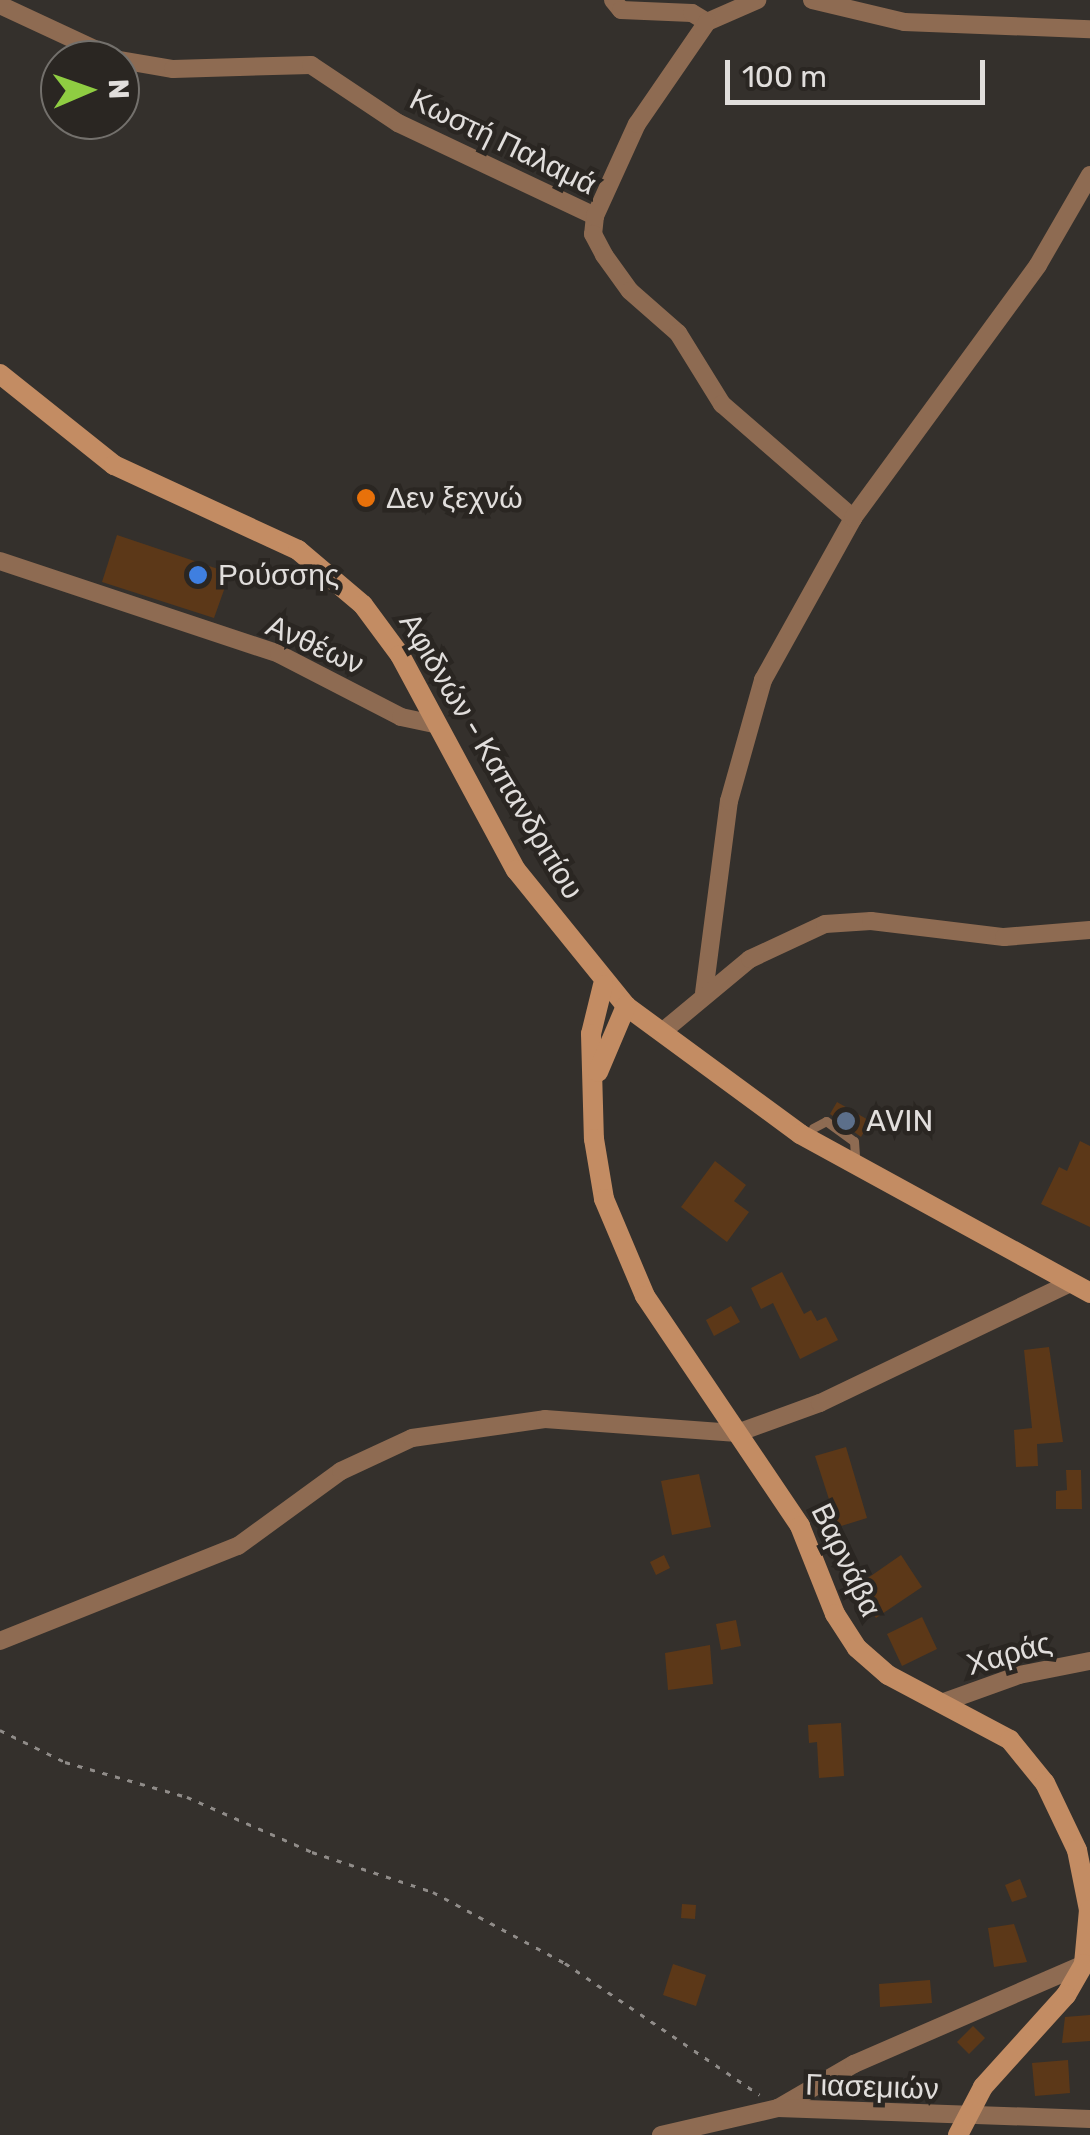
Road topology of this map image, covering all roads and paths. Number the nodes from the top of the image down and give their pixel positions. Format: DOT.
graph roads {
  1 [pos="613,0"];
  2 [pos="756,0"];
  3 [pos="812,0"];
  4 [pos="0,5"];
  5 [pos="707,22"];
  6 [pos="1090,29"];
  7 [pos="76,40"];
  8 [pos="140,64"];
  9 [pos="1090,175"];
  10 [pos="595,216"];
  11 [pos="0,374"];
  12 [pos="853,518"];
  13 [pos="0,561"];
  14 [pos="435,724"];
  15 [pos="1090,930"];
  16 [pos="603,984"];
  17 [pos="704,993"];
  18 [pos="626,1006"];
  19 [pos="662,1032"];
  20 [pos="593,1088"];
  21 [pos="813,1128"];
  22 [pos="855,1155"];
  23 [pos="1068,1284"];
  24 [pos="1090,1293"];
  25 [pos="737,1433"];
  26 [pos="0,1641"];
  27 [pos="1090,1661"];
  28 [pos="944,1702"];
  29 [pos="0,1730"];
  30 [pos="1087,1954"];
  31 [pos="778,2108"];
  32 [pos="1090,2119"];
  33 [pos="961,2127"];
  34 [pos="661,2135"];
  1 -- 5 [label="street"];
  2 -- 5 [label="street"];
  3 -- 6 [label="street"];
  4 -- 7 [label="street, Κωστή Παλαμά"];
  5 -- 10 [label="street"];
  8 -- 10 [label="street, Κωστή Παλαμά"];
  9 -- 12 [label="street"];
  10 -- 12 [label="street, Κωστή Παλαμά"];
  11 -- 14 [label="main road, Αφιδνών - Καπανδριτίου"];
  12 -- 17 [label="street"];
  13 -- 14 [label="street, Ανθέων"];
  14 -- 16 [label="main road, Αφιδνών - Καπανδριτίου"];
  15 -- 17 [label="street"];
  16 -- 18 [label="main road, Αφιδνών - Καπανδριτίου"];
  16 -- 20 [label="main road, Βαρνάβα"];
  17 -- 19 [label="street"];
  18 -- 19 [label="main road, Αφιδνών - Καπανδριτίου"];
  18 -- 20 [label="main road, Βαρνάβα"];
  19 -- 23 [label="main road, Αφιδνών - Καπανδριτίου"];
  20 -- 25 [label="main road, Βαρνάβα"];
  21 -- 22 [label="lane"];
  23 -- 24 [label="main road, Αφιδνών - Καπανδριτίου"];
  23 -- 25 [label="street"];
  25 -- 26 [label="street"];
  25 -- 28 [label="main road, Βαρνάβα"];
  27 -- 28 [label="street, Χαράς"];
  28 -- 30 [label="main road, Βαρνάβα"];
  29 -- 31 [label="path"];
  30 -- 31 [label="street"];
  30 -- 33 [label="main road"];
  31 -- 33 [label="street, Γιασεμιών"];
  31 -- 34 [label="street, Γιασεμιών"];
  32 -- 33 [label="street, Γιασεμιών"];
}
